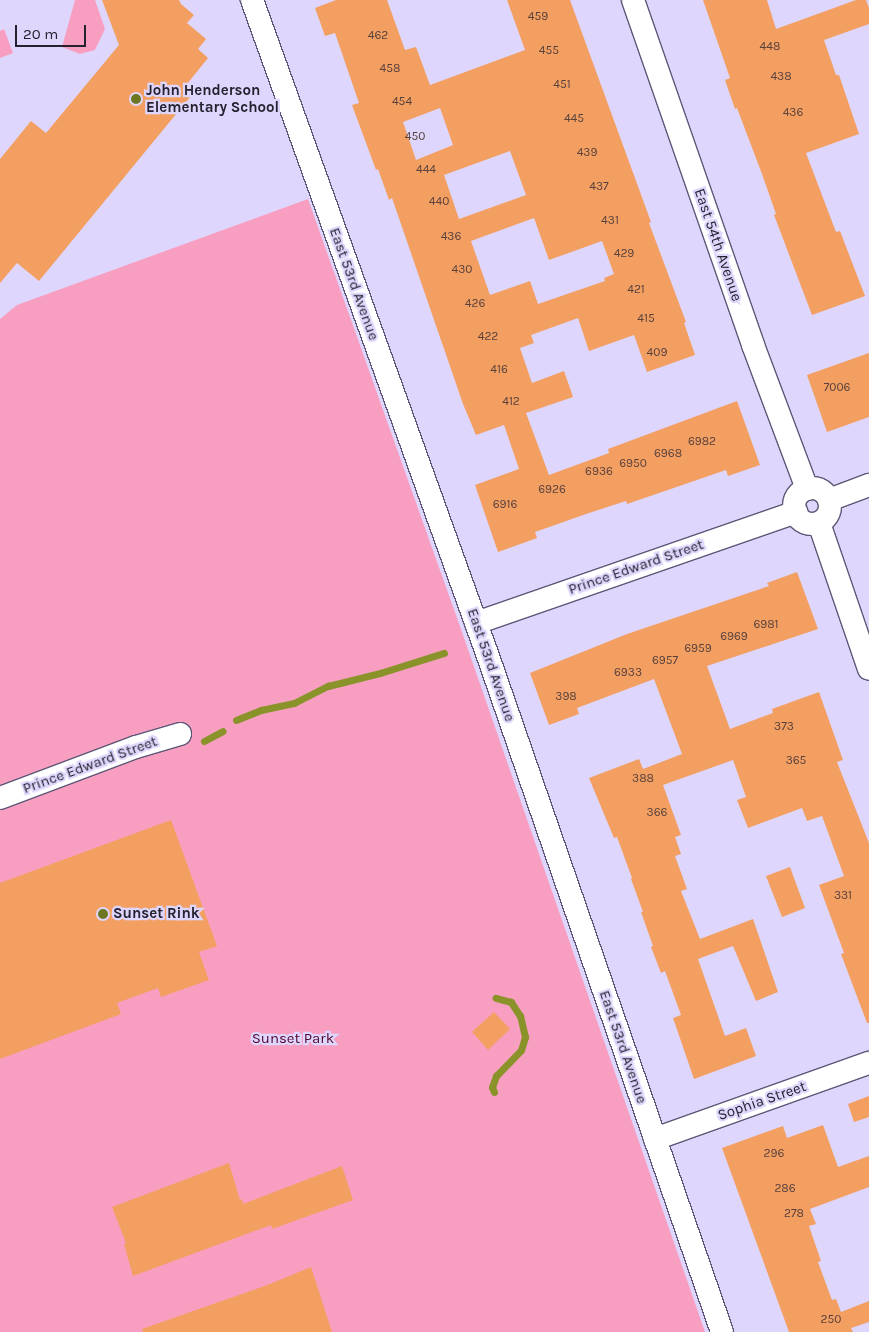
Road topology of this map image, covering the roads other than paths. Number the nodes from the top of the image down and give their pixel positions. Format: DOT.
graph roads {
  1 [pos="252,0"];
  2 [pos="633,0"];
  3 [pos="869,485"];
  4 [pos="807,489"];
  5 [pos="829,500"];
  6 [pos="796,512"];
  7 [pos="819,523"];
  8 [pos="476,622"];
  9 [pos="869,668"];
  10 [pos="180,734"];
  11 [pos="0,798"];
  12 [pos="869,1063"];
  13 [pos="655,1139"];
  14 [pos="722,1332"];
  1 -- 8 [label="street, East 53rd Avenue"];
  2 -- 4 [label="street, East 54th Avenue"];
  3 -- 5 [label="street"];
  4 -- 5 [label="street"];
  4 -- 6 [label="street"];
  5 -- 7 [label="street"];
  6 -- 7 [label="street"];
  6 -- 8 [label="street, Prince Edward Street"];
  7 -- 9 [label="street"];
  8 -- 13 [label="street, East 53rd Avenue"];
  10 -- 11 [label="street, Prince Edward Street"];
  12 -- 13 [label="street, Sophia Street"];
  13 -- 14 [label="street, East 53rd Avenue"];
}
